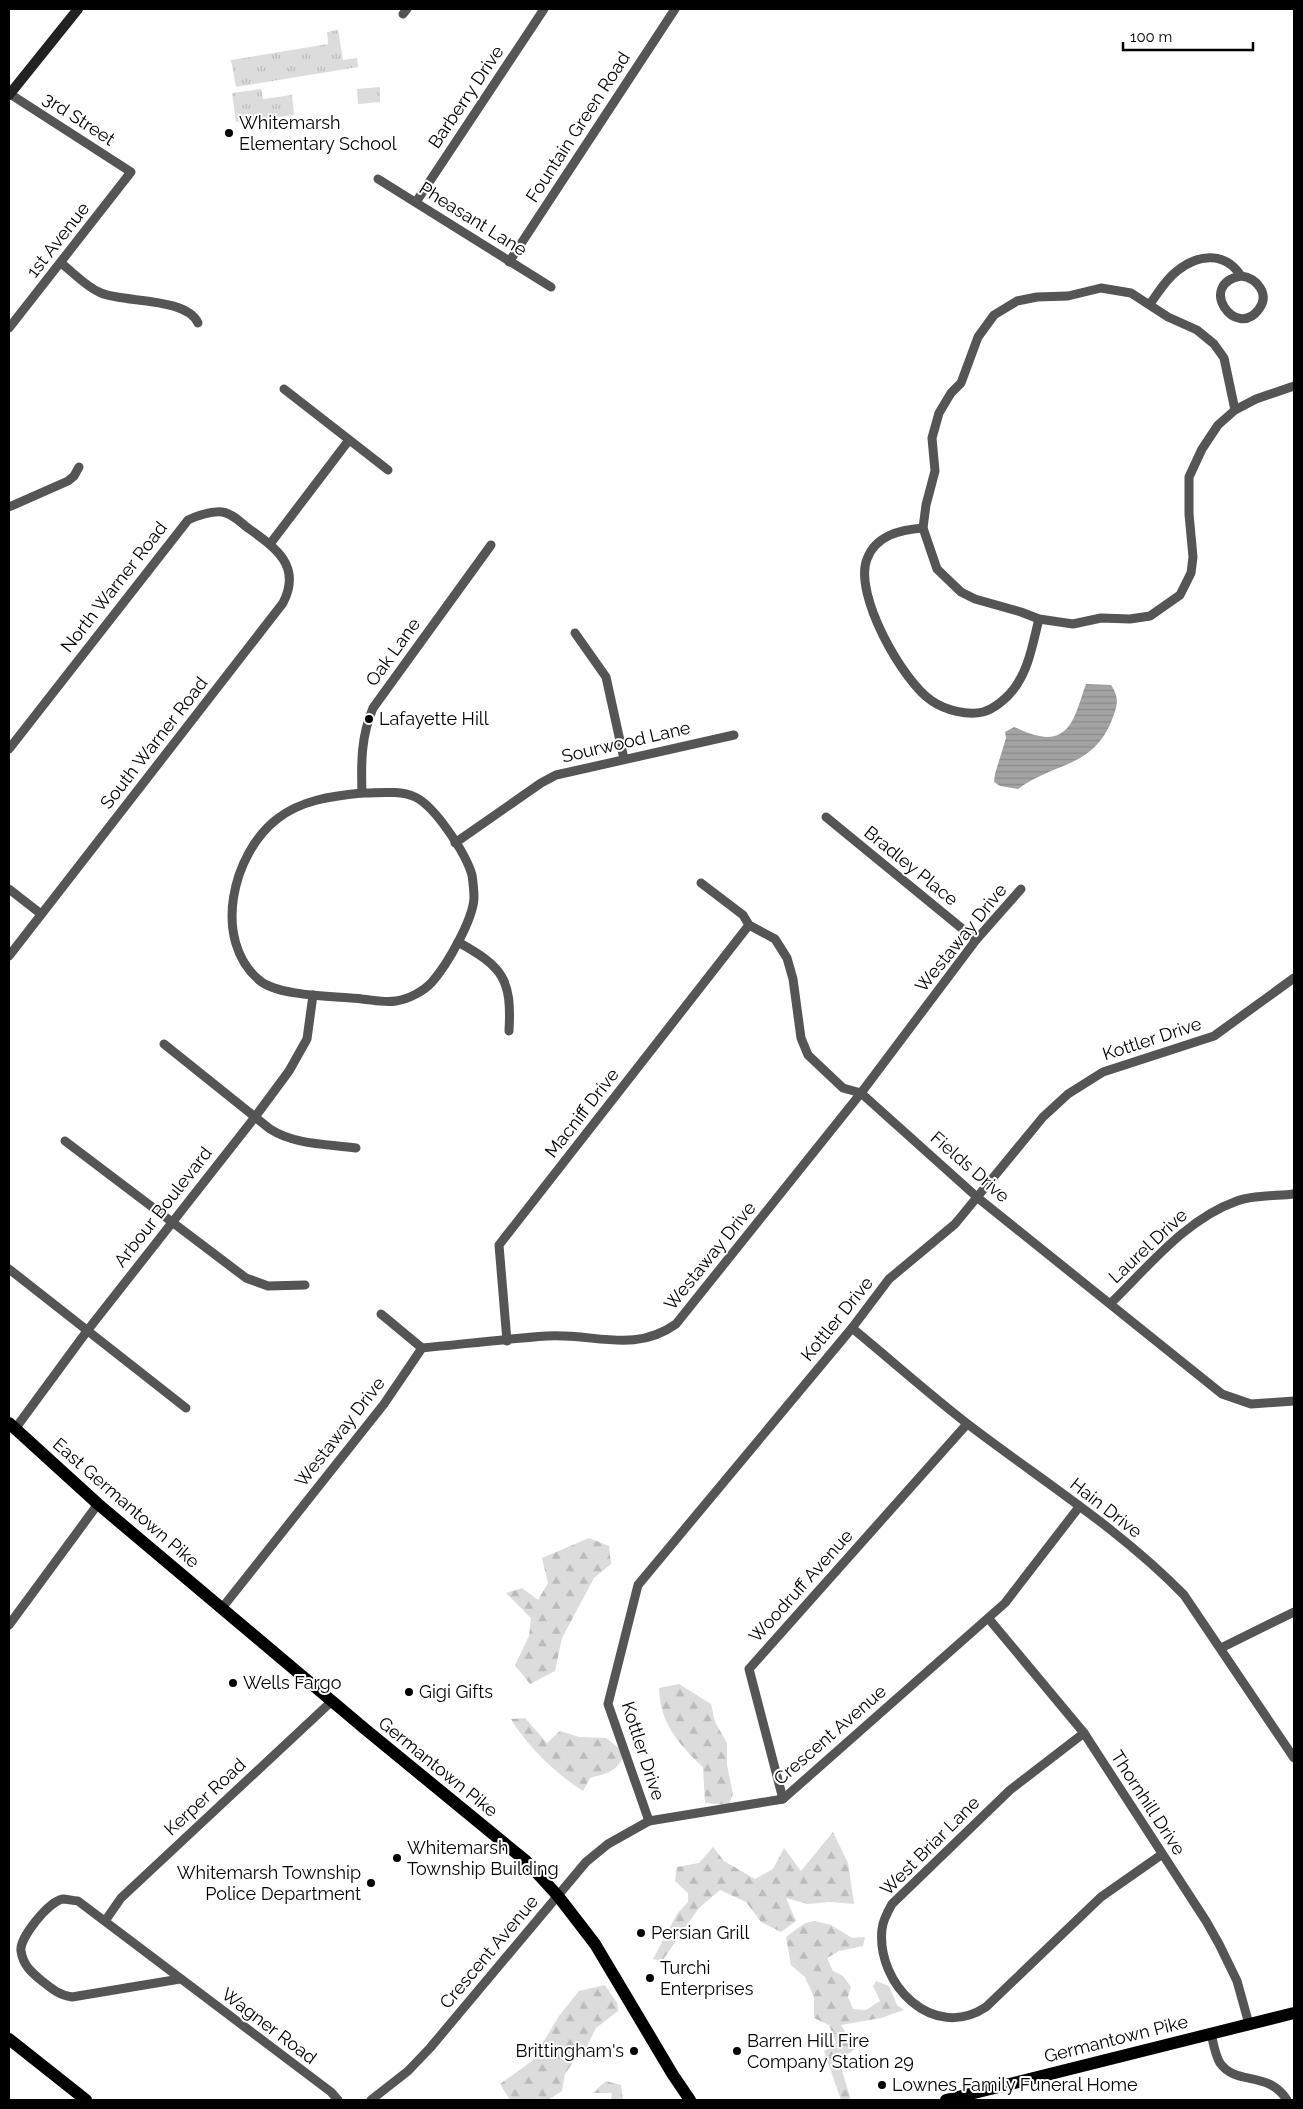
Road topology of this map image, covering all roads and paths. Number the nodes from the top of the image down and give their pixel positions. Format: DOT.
graph roads {
  1 [pos="78,9"];
  2 [pos="544,9"];
  3 [pos="674,9"];
  4 [pos="9,94"];
  5 [pos="131,172"];
  6 [pos="378,178"];
  7 [pos="416,202"];
  8 [pos="509,262"];
  9 [pos="61,263"];
  10 [pos="1241,276"];
  11 [pos="551,287"];
  12 [pos="1150,304"];
  13 [pos="198,323"];
  14 [pos="9,328"];
  15 [pos="1294,386"];
  16 [pos="284,389"];
  17 [pos="1236,410"];
  18 [pos="349,440"];
  19 [pos="79,467"];
  20 [pos="388,470"];
  21 [pos="9,507"];
  22 [pos="923,528"];
  23 [pos="270,544"];
  24 [pos="491,545"];
  25 [pos="1039,619"];
  26 [pos="575,633"];
  27 [pos="734,735"];
  28 [pos="9,749"];
  29 [pos="624,759"];
  30 [pos="362,793"];
  31 [pos="826,817"];
  32 [pos="455,843"];
  33 [pos="701,883"];
  34 [pos="9,889"];
  35 [pos="1021,889"];
  36 [pos="41,914"];
  37 [pos="749,925"];
  38 [pos="976,940"];
  39 [pos="458,942"];
  40 [pos="9,956"];
  41 [pos="1294,978"];
  42 [pos="313,995"];
  43 [pos="509,1031"];
  44 [pos="164,1044"];
  45 [pos="861,1093"];
  46 [pos="255,1117"];
  47 [pos="66,1141"];
  48 [pos="356,1148"];
  49 [pos="1294,1194"];
  50 [pos="978,1198"];
  51 [pos="172,1221"];
  52 [pos="9,1269"];
  53 [pos="305,1284"];
  54 [pos="1111,1303"];
  55 [pos="382,1314"];
  56 [pos="852,1328"];
  57 [pos="87,1330"];
  58 [pos="507,1341"];
  59 [pos="422,1348"];
  60 [pos="1294,1402"];
  61 [pos="186,1408"];
  62 [pos="967,1424"];
  63 [pos="12,1426"];
  64 [pos="98,1504"];
  65 [pos="1079,1507"];
  66 [pos="222,1608"];
  67 [pos="1294,1612"];
  68 [pos="989,1618"];
  69 [pos="9,1625"];
  70 [pos="1221,1648"];
  71 [pos="332,1701"];
  72 [pos="1084,1733"];
  73 [pos="1294,1758"];
  74 [pos="783,1799"];
  75 [pos="649,1821"];
  76 [pos="1161,1855"];
  77 [pos="558,1896"];
  78 [pos="105,1921"];
  79 [pos="180,1979"];
  80 [pos="1294,2013"];
  81 [pos="1248,2024"];
  82 [pos="1210,2033"];
  83 [pos="9,2039"];
  84 [pos="86,2100"];
  85 [pos="338,2100"];
  86 [pos="371,2100"];
  87 [pos="690,2100"];
  88 [pos="946,2100"];
  89 [pos="1287,2100"];
  1 -- 4 [label="main road"];
  2 -- 7 [label="street, Barberry Drive"];
  3 -- 8 [label="street, Fountain Green Road"];
  4 -- 5 [label="street, 3rd Street"];
  5 -- 9 [label="street, 1st Avenue"];
  6 -- 7 [label="street, Pheasant Lane"];
  7 -- 8 [label="street, Pheasant Lane"];
  8 -- 11 [label="street, Pheasant Lane"];
  9 -- 13 [label="street"];
  9 -- 14 [label="street, 1st Avenue"];
  10 -- 10 [label="street"];
  10 -- 12 [label="street"];
  12 -- 17 [label="street"];
  12 -- 22 [label="street"];
  15 -- 17 [label="street"];
  16 -- 18 [label="street"];
  17 -- 25 [label="street"];
  18 -- 20 [label="street"];
  18 -- 23 [label="street"];
  19 -- 21 [label="street"];
  22 -- 25 [label="street"];
  22 -- 25 [label="street"];
  23 -- 28 [label="street, North Warner Road"];
  23 -- 36 [label="street, South Warner Road"];
  24 -- 30 [label="street, Oak Lane"];
  26 -- 29 [label="street"];
  27 -- 29 [label="street, Sourwood Lane"];
  29 -- 32 [label="street, Sourwood Lane"];
  30 -- 32 [label="street"];
  30 -- 42 [label="street"];
  31 -- 38 [label="street, Bradley Place"];
  32 -- 39 [label="street"];
  33 -- 37 [label="street, Fields Drive"];
  34 -- 36 [label="street"];
  35 -- 38 [label="street, Westaway Drive"];
  36 -- 40 [label="street, South Warner Road"];
  37 -- 45 [label="street, Fields Drive"];
  37 -- 58 [label="street, Macniff Drive"];
  38 -- 45 [label="street, Westaway Drive"];
  39 -- 42 [label="street"];
  39 -- 43 [label="street"];
  41 -- 50 [label="street, Kottler Drive"];
  42 -- 46 [label="street, Arbour Boulevard"];
  44 -- 46 [label="street"];
  45 -- 50 [label="street, Fields Drive"];
  45 -- 58 [label="street, Westaway Drive"];
  46 -- 48 [label="street"];
  46 -- 51 [label="street, Arbour Boulevard"];
  47 -- 51 [label="street"];
  49 -- 54 [label="street, Laurel Drive"];
  50 -- 54 [label="street, Fields Drive"];
  50 -- 56 [label="street, Kottler Drive"];
  51 -- 53 [label="street"];
  51 -- 57 [label="street, Arbour Boulevard"];
  52 -- 57 [label="street"];
  54 -- 60 [label="street, Fields Drive"];
  55 -- 59 [label="street"];
  56 -- 62 [label="street, Hain Drive"];
  56 -- 75 [label="street, Kottler Drive"];
  57 -- 61 [label="street"];
  57 -- 63 [label="street, Arbour Boulevard"];
  58 -- 59 [label="street, Westaway Drive"];
  59 -- 66 [label="street, Westaway Drive"];
  62 -- 65 [label="street, Hain Drive"];
  62 -- 74 [label="street, Woodruff Avenue"];
  63 -- 64 [label="main road, East Germantown Pike"];
  64 -- 66 [label="main road, East Germantown Pike"];
  64 -- 69 [label="street"];
  65 -- 68 [label="street, Crescent Avenue"];
  65 -- 70 [label="street, Hain Drive"];
  66 -- 71 [label="main road, Germantown Pike"];
  67 -- 70 [label="street"];
  68 -- 72 [label="street, Thornhill Drive"];
  68 -- 74 [label="street, Crescent Avenue"];
  70 -- 73 [label="street, Hain Drive"];
  71 -- 77 [label="main road, Germantown Pike"];
  71 -- 78 [label="street, Kerper Road"];
  72 -- 76 [label="street, Thornhill Drive"];
  72 -- 76 [label="street, West Briar Lane"];
  74 -- 75 [label="street, Crescent Avenue"];
  75 -- 77 [label="street, Crescent Avenue"];
  76 -- 81 [label="street, Thornhill Drive"];
  77 -- 86 [label="street, Crescent Avenue"];
  77 -- 87 [label="main road, Germantown Pike"];
  78 -- 79 [label="street, Wagner Road"];
  78 -- 79 [label="street, Wagner Road"];
  79 -- 85 [label="street, Wagner Road"];
  80 -- 81 [label="main road, Germantown Pike"];
  81 -- 82 [label="main road, Germantown Pike"];
  82 -- 88 [label="main road, Germantown Pike"];
  82 -- 89 [label="street"];
  83 -- 84 [label="main road"];
}
